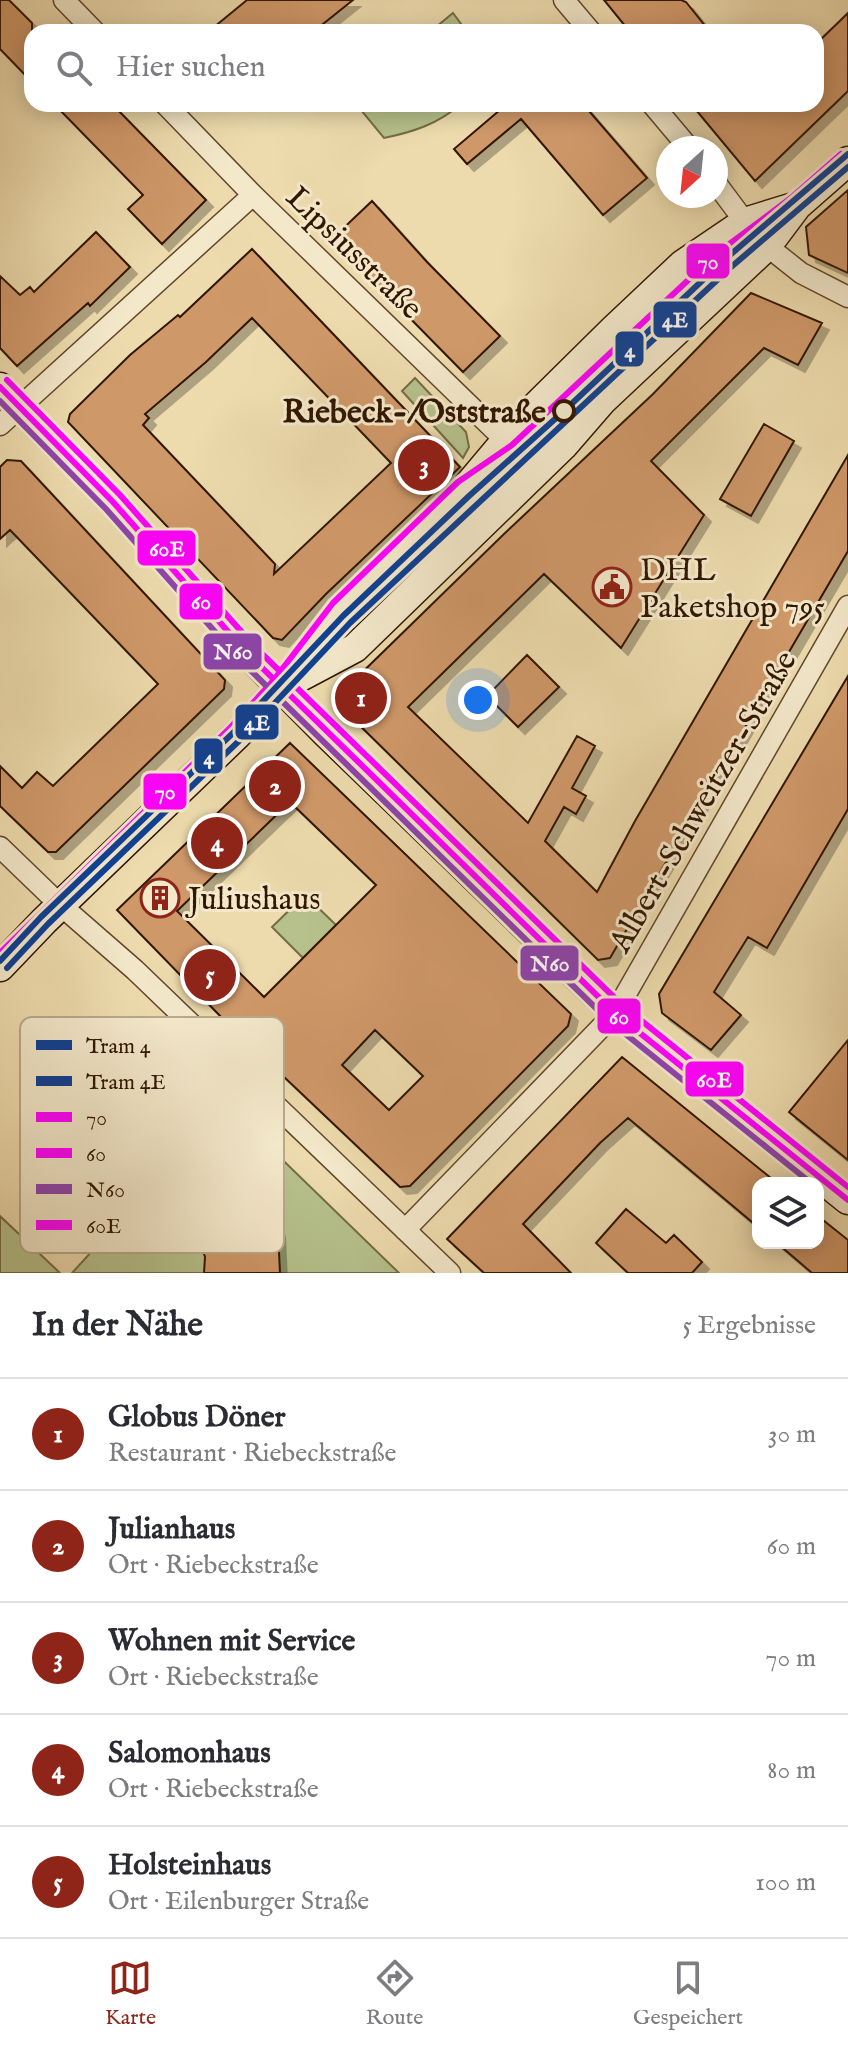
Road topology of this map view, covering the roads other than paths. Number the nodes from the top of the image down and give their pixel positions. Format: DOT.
graph roads {
  1 [pos="64,0"];
  2 [pos="564,0"];
  3 [pos="87,24"];
  4 [pos="584,24"];
  5 [pos="173,112"];
  6 [pos="659,112"];
  7 [pos="679,136"];
  8 [pos="848,161"];
  9 [pos="253,195"];
  10 [pos="728,199"];
  11 [pos="797,206"];
  12 [pos="745,222"];
  13 [pos="767,246"];
  14 [pos="848,297"];
  15 [pos="0,387"];
  16 [pos="10,416"];
  17 [pos="505,440"];
  18 [pos="848,606"];
  19 [pos="281,687"];
  20 [pos="0,847"];
  21 [pos="61,905"];
  22 [pos="0,967"];
  23 [pos="615,1013"];
  24 [pos="184,1017"];
  25 [pos="284,1113"];
  26 [pos="848,1200"];
  27 [pos="405,1230"];
  28 [pos="450,1273"];
  1 -- 3 [label="street"];
  2 -- 4 [label="street"];
  5 -- 9 [label="street, Lipsiusstraße"];
  6 -- 7 [label="street"];
  8 -- 11 [label="main road"];
  9 -- 16 [label="street"];
  9 -- 17 [label="street, Lipsiusstraße"];
  10 -- 12 [label="street"];
  11 -- 12 [label="main road"];
  11 -- 13 [label="main road"];
  12 -- 17 [label="main road"];
  13 -- 14 [label="street"];
  13 -- 19 [label="main road"];
  15 -- 16 [label="main road"];
  16 -- 19 [label="main road"];
  17 -- 19 [label="main road"];
  18 -- 23 [label="street, Albert-Schweitzer-Straße"];
  19 -- 21 [label="main road"];
  19 -- 23 [label="main road"];
  20 -- 21 [label="street"];
  21 -- 22 [label="main road"];
  21 -- 24 [label="street"];
  23 -- 26 [label="main road"];
  23 -- 27 [label="street, Albert-Schweitzer-Straße"];
  25 -- 27 [label="street"];
  27 -- 28 [label="street"];
}
